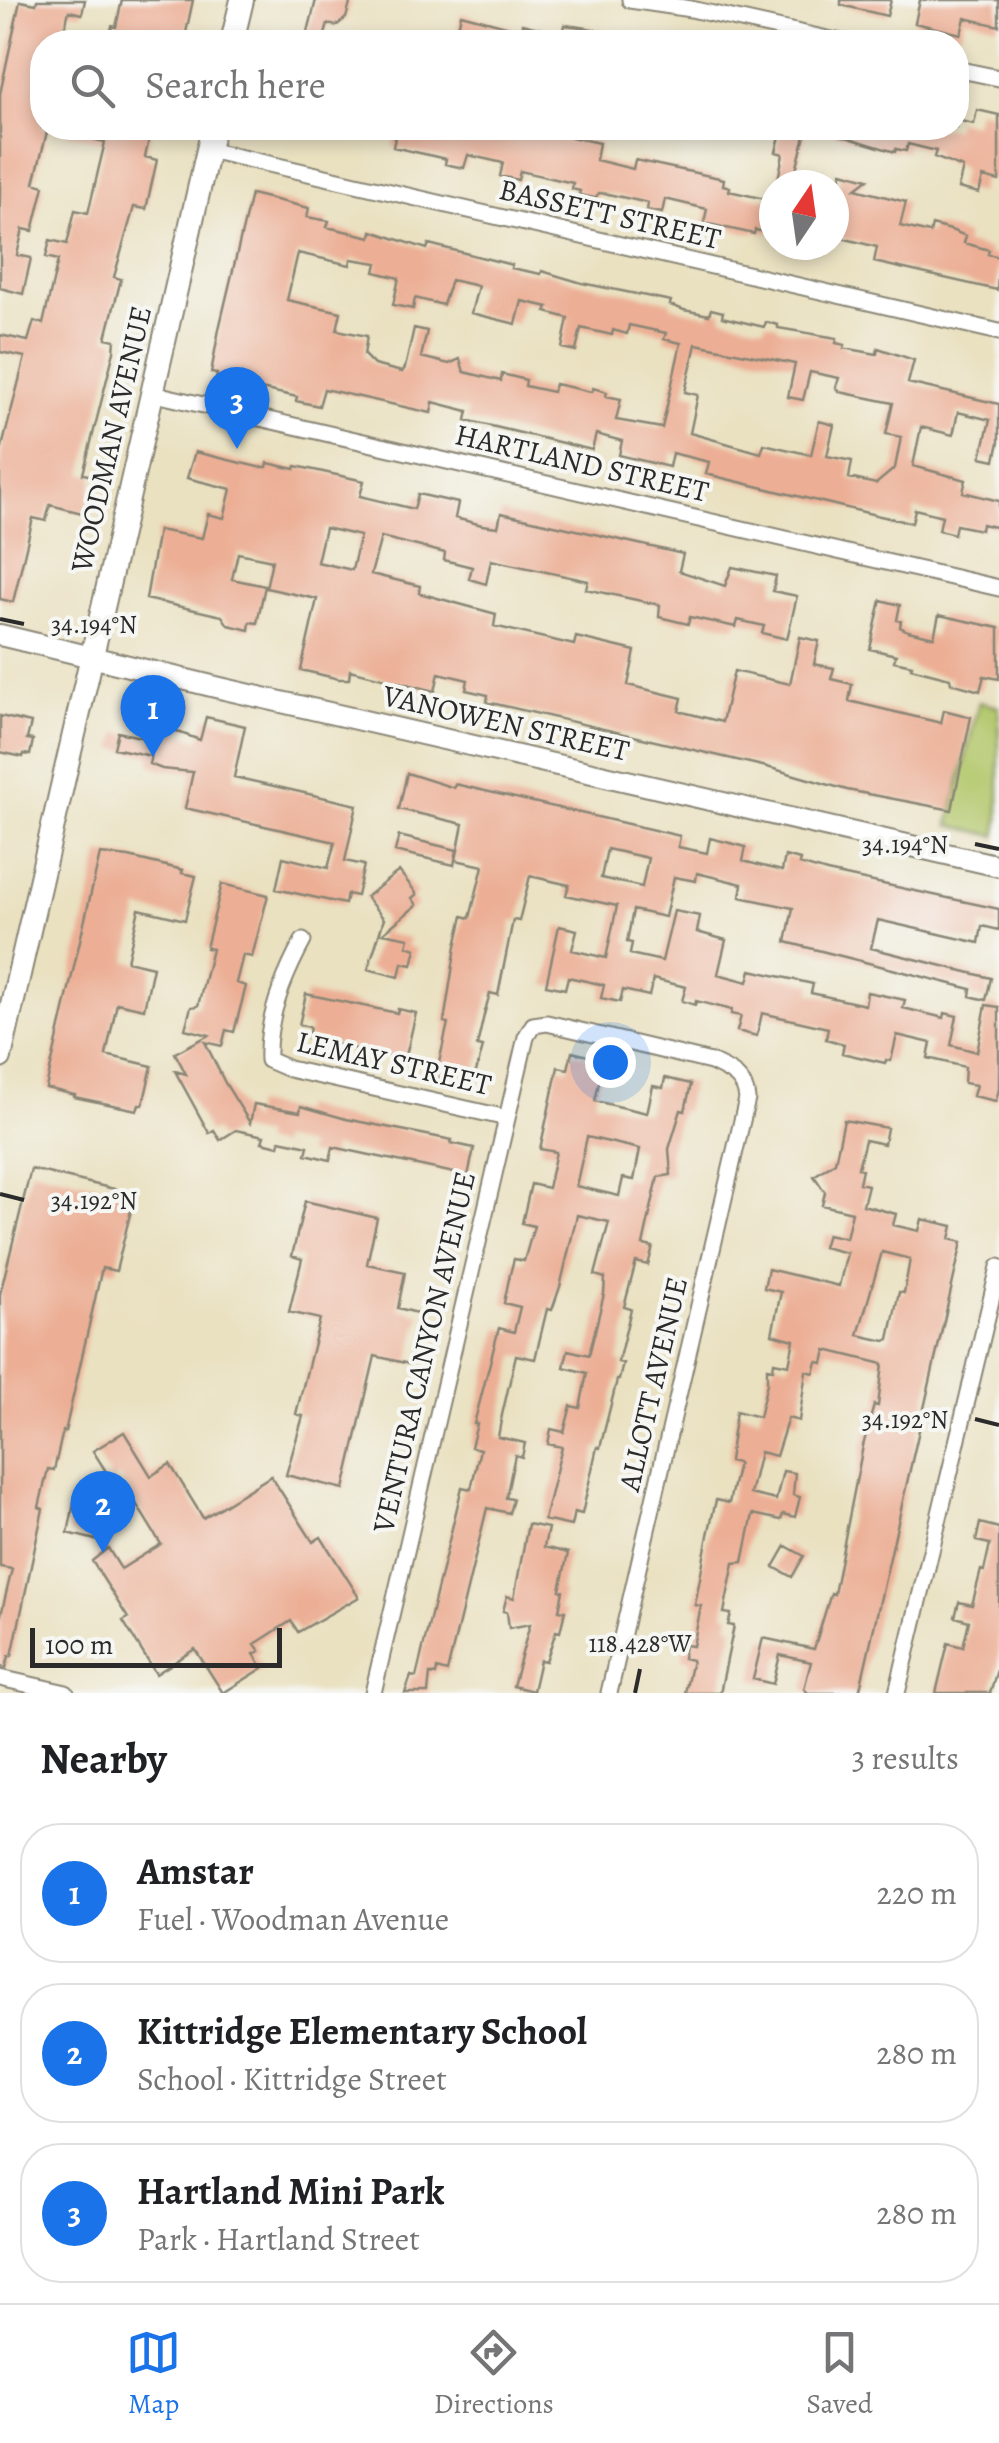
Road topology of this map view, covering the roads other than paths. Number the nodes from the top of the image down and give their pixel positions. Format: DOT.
graph roads {
  1 [pos="242,0"];
  2 [pos="630,0"];
  3 [pos="235,30"];
  4 [pos="787,30"];
  5 [pos="969,71"];
  6 [pos="999,78"];
  7 [pos="211,140"];
  8 [pos="215,140"];
  9 [pos="999,332"];
  10 [pos="152,393"];
  11 [pos="999,588"];
  12 [pos="0,635"];
  13 [pos="92,657"];
  14 [pos="999,866"];
  15 [pos="303,941"];
  16 [pos="533,1025"];
  17 [pos="0,1057"];
  18 [pos="507,1118"];
  19 [pos="999,1267"];
  20 [pos="0,1678"];
  21 [pos="66,1693"];
  22 [pos="374,1693"];
  23 [pos="609,1693"];
  24 [pos="897,1693"];
  1 -- 3 [label="main road"];
  2 -- 4 [label="street"];
  5 -- 6 [label="street"];
  7 -- 10 [label="main road, WOODMAN AVENUE"];
  8 -- 9 [label="street, BASSETT STREET"];
  10 -- 11 [label="street, HARTLAND STREET"];
  10 -- 13 [label="main road, WOODMAN AVENUE"];
  12 -- 13 [label="main road, VANOWEN STREET"];
  13 -- 14 [label="main road, VANOWEN STREET"];
  13 -- 17 [label="main road, WOODMAN AVENUE"];
  15 -- 18 [label="street, LEMAY STREET"];
  16 -- 18 [label="street, VENTURA CANYON AVENUE"];
  16 -- 23 [label="street, ALLOTT AVENUE"];
  18 -- 22 [label="street, VENTURA CANYON AVENUE"];
  19 -- 24 [label="street"];
  20 -- 21 [label="street"];
}
